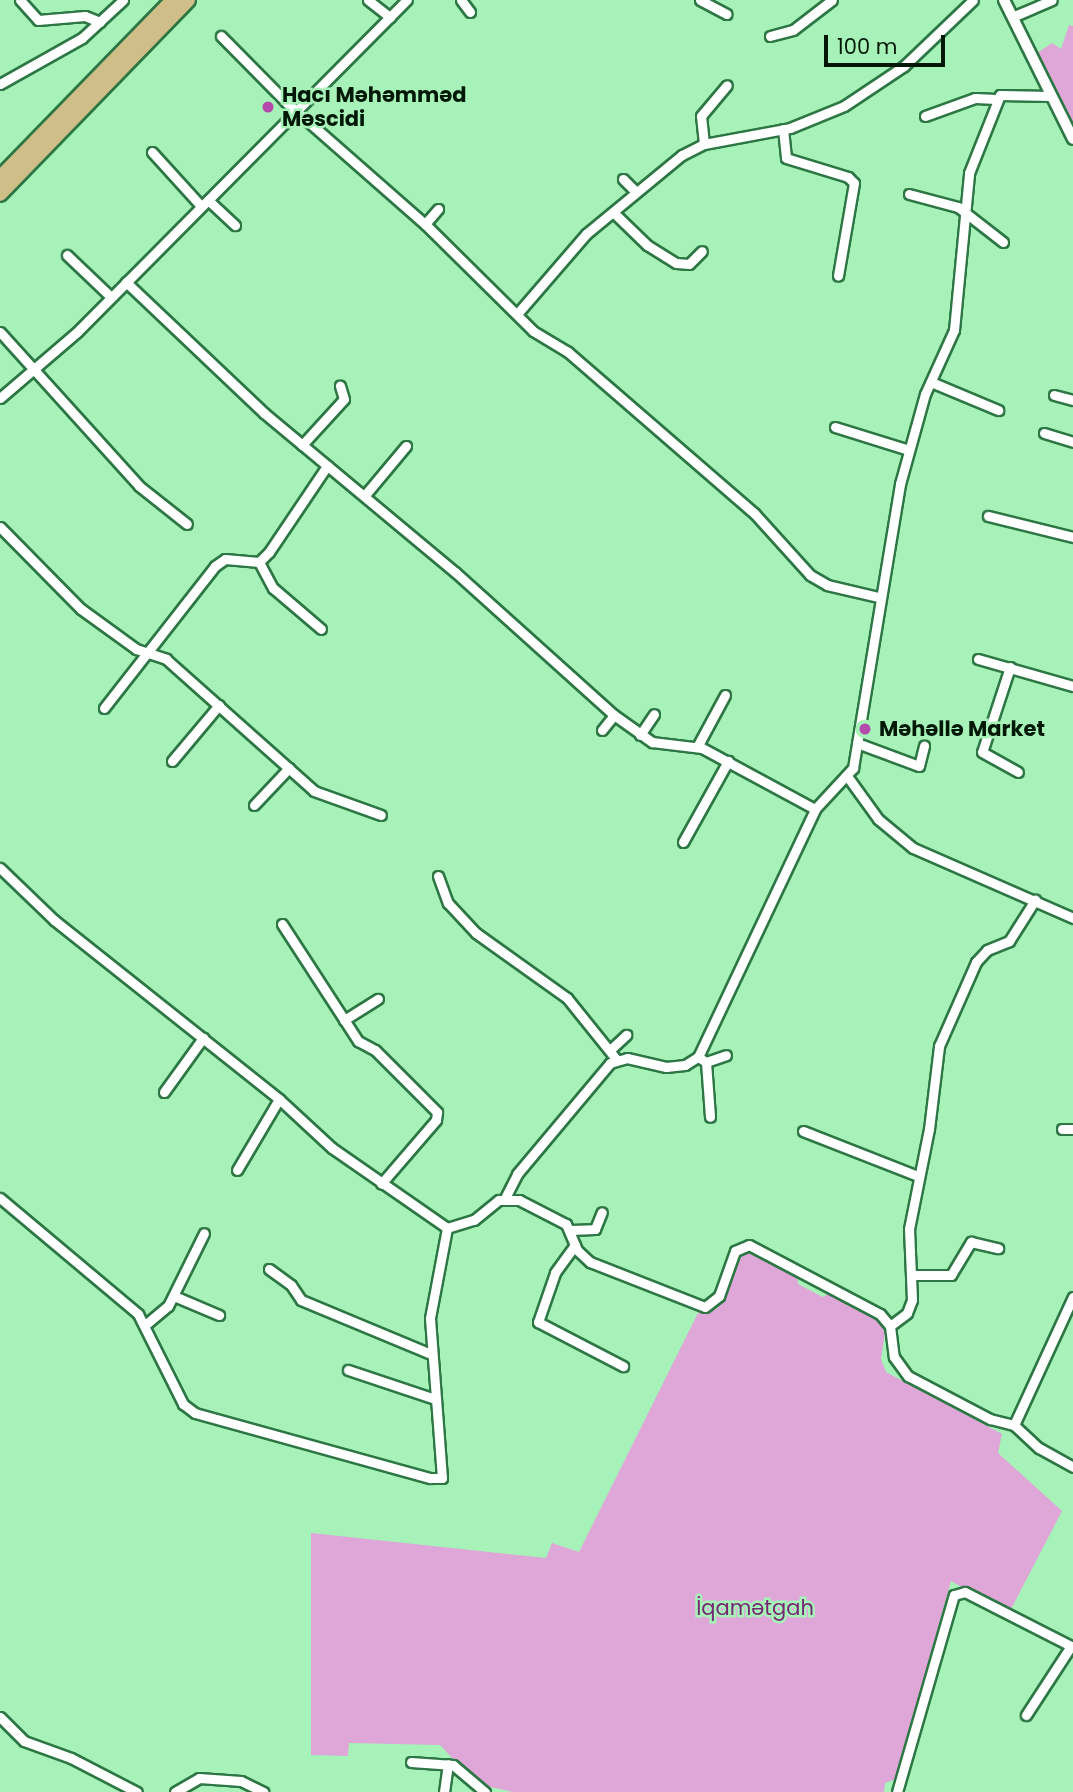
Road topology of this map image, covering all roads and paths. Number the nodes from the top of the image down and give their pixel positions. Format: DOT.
graph roads {
  1 [pos="20,0"];
  2 [pos="122,0"];
  3 [pos="173,0"];
  4 [pos="188,0"];
  5 [pos="368,0"];
  6 [pos="407,0"];
  7 [pos="461,0"];
  8 [pos="700,0"];
  9 [pos="832,0"];
  10 [pos="973,0"];
  11 [pos="1004,0"];
  12 [pos="1052,0"];
  13 [pos="470,12"];
  14 [pos="726,14"];
  15 [pos="390,17"];
  16 [pos="1012,17"];
  17 [pos="100,22"];
  18 [pos="221,36"];
  19 [pos="770,36"];
  20 [pos="0,84"];
  21 [pos="727,85"];
  22 [pos="1051,96"];
  23 [pos="996,99"];
  24 [pos="297,110"];
  25 [pos="925,116"];
  26 [pos="783,129"];
  27 [pos="1073,139"];
  28 [pos="704,144"];
  29 [pos="152,152"];
  30 [pos="0,178"];
  31 [pos="623,179"];
  32 [pos="635,191"];
  33 [pos="0,194"];
  34 [pos="909,194"];
  35 [pos="204,203"];
  36 [pos="438,209"];
  37 [pos="963,209"];
  38 [pos="614,213"];
  39 [pos="425,224"];
  40 [pos="235,225"];
  41 [pos="1003,242"];
  42 [pos="702,251"];
  43 [pos="67,255"];
  44 [pos="838,276"];
  45 [pos="126,282"];
  46 [pos="111,297"];
  47 [pos="517,314"];
  48 [pos="0,332"];
  49 [pos="36,370"];
  50 [pos="930,382"];
  51 [pos="340,386"];
  52 [pos="1054,395"];
  53 [pos="0,398"];
  54 [pos="1073,400"];
  55 [pos="998,410"];
  56 [pos="835,427"];
  57 [pos="1044,433"];
  58 [pos="1073,442"];
  59 [pos="302,445"];
  60 [pos="405,446"];
  61 [pos="909,450"];
  62 [pos="327,466"];
  63 [pos="365,495"];
  64 [pos="988,516"];
  65 [pos="187,524"];
  66 [pos="0,527"];
  67 [pos="1073,537"];
  68 [pos="259,562"];
  69 [pos="878,597"];
  70 [pos="321,629"];
  71 [pos="150,652"];
  72 [pos="978,659"];
  73 [pos="1010,667"];
  74 [pos="1073,686"];
  75 [pos="724,695"];
  76 [pos="219,705"];
  77 [pos="104,708"];
  78 [pos="654,714"];
  79 [pos="614,715"];
  80 [pos="602,730"];
  81 [pos="640,735"];
  82 [pos="857,743"];
  83 [pos="924,746"];
  84 [pos="696,747"];
  85 [pos="172,761"];
  86 [pos="728,761"];
  87 [pos="289,768"];
  88 [pos="1017,772"];
  89 [pos="847,776"];
  90 [pos="254,804"];
  91 [pos="815,809"];
  92 [pos="381,815"];
  93 [pos="683,842"];
  94 [pos="0,868"];
  95 [pos="438,876"];
  96 [pos="1035,900"];
  97 [pos="1073,918"];
  98 [pos="282,924"];
  99 [pos="378,999"];
  100 [pos="344,1020"];
  101 [pos="626,1035"];
  102 [pos="203,1038"];
  103 [pos="611,1049"];
  104 [pos="726,1055"];
  105 [pos="616,1059"];
  106 [pos="702,1060"];
  107 [pos="164,1093"];
  108 [pos="279,1099"];
  109 [pos="710,1117"];
  110 [pos="1062,1129"];
  111 [pos="1073,1129"];
  112 [pos="803,1131"];
  113 [pos="237,1170"];
  114 [pos="918,1176"];
  115 [pos="381,1184"];
  116 [pos="0,1198"];
  117 [pos="505,1198"];
  118 [pos="602,1212"];
  119 [pos="447,1228"];
  120 [pos="570,1230"];
  121 [pos="204,1233"];
  122 [pos="575,1245"];
  123 [pos="998,1248"];
  124 [pos="269,1269"];
  125 [pos="913,1275"];
  126 [pos="174,1296"];
  127 [pos="1073,1297"];
  128 [pos="219,1315"];
  129 [pos="145,1325"];
  130 [pos="890,1326"];
  131 [pos="431,1354"];
  132 [pos="623,1366"];
  133 [pos="348,1370"];
  134 [pos="435,1399"];
  135 [pos="1014,1425"];
  136 [pos="1073,1467"];
  137 [pos="1072,1647"];
  138 [pos="1026,1715"];
  139 [pos="0,1717"];
  140 [pos="411,1762"];
  141 [pos="448,1764"];
  142 [pos="184,1789"];
  143 [pos="137,1792"];
  144 [pos="175,1792"];
  145 [pos="264,1792"];
  146 [pos="444,1792"];
  147 [pos="485,1792"];
  148 [pos="897,1792"];
  1 -- 17 [label="street"];
  2 -- 17 [label="street"];
  3 -- 30 [label="main road"];
  4 -- 33 [label="main road"];
  5 -- 15 [label="street"];
  6 -- 15 [label="street"];
  7 -- 13 [label="street"];
  8 -- 14 [label="street"];
  9 -- 19 [label="street"];
  10 -- 26 [label="street"];
  11 -- 16 [label="street"];
  12 -- 16 [label="street"];
  15 -- 24 [label="street"];
  16 -- 22 [label="street"];
  17 -- 20 [label="street"];
  18 -- 24 [label="street"];
  21 -- 28 [label="street"];
  22 -- 23 [label="street"];
  22 -- 27 [label="street"];
  23 -- 25 [label="street"];
  23 -- 37 [label="street"];
  24 -- 35 [label="street"];
  24 -- 39 [label="street"];
  26 -- 28 [label="street"];
  26 -- 44 [label="street"];
  28 -- 32 [label="street"];
  29 -- 35 [label="street"];
  31 -- 32 [label="street"];
  32 -- 38 [label="street"];
  34 -- 37 [label="street"];
  35 -- 40 [label="street"];
  35 -- 45 [label="street"];
  36 -- 39 [label="street"];
  37 -- 41 [label="street"];
  37 -- 50 [label="street"];
  38 -- 42 [label="street"];
  38 -- 47 [label="street"];
  39 -- 47 [label="street"];
  43 -- 46 [label="street"];
  45 -- 46 [label="street"];
  45 -- 59 [label="street"];
  46 -- 49 [label="street"];
  47 -- 69 [label="street"];
  48 -- 49 [label="street"];
  49 -- 53 [label="street"];
  49 -- 65 [label="street"];
  50 -- 55 [label="street"];
  50 -- 61 [label="street"];
  51 -- 59 [label="street"];
  52 -- 54 [label="street"];
  56 -- 61 [label="street"];
  57 -- 58 [label="street"];
  59 -- 62 [label="street"];
  60 -- 63 [label="street"];
  61 -- 69 [label="street"];
  62 -- 63 [label="street"];
  62 -- 68 [label="street"];
  63 -- 79 [label="street"];
  64 -- 67 [label="street"];
  66 -- 71 [label="street"];
  68 -- 70 [label="street"];
  68 -- 71 [label="street"];
  69 -- 82 [label="street"];
  71 -- 76 [label="street"];
  71 -- 77 [label="street"];
  72 -- 73 [label="street"];
  73 -- 74 [label="street"];
  73 -- 88 [label="street"];
  75 -- 84 [label="street"];
  76 -- 85 [label="street"];
  76 -- 87 [label="street"];
  78 -- 81 [label="street"];
  79 -- 80 [label="street"];
  79 -- 81 [label="street"];
  81 -- 84 [label="street"];
  82 -- 83 [label="street"];
  82 -- 89 [label="street"];
  84 -- 86 [label="street"];
  86 -- 91 [label="street"];
  86 -- 93 [label="street"];
  87 -- 90 [label="street"];
  87 -- 92 [label="street"];
  89 -- 91 [label="street"];
  89 -- 96 [label="street"];
  91 -- 106 [label="street"];
  94 -- 102 [label="street"];
  95 -- 103 [label="street"];
  96 -- 97 [label="street"];
  96 -- 114 [label="street"];
  98 -- 100 [label="street"];
  99 -- 100 [label="street"];
  100 -- 115 [label="street"];
  101 -- 103 [label="street"];
  102 -- 107 [label="street"];
  102 -- 108 [label="street"];
  103 -- 105 [label="street"];
  104 -- 106 [label="street"];
  105 -- 106 [label="street"];
  105 -- 117 [label="street"];
  106 -- 109 [label="street"];
  108 -- 113 [label="street"];
  108 -- 115 [label="street"];
  110 -- 111 [label="street"];
  112 -- 114 [label="street"];
  114 -- 125 [label="street"];
  115 -- 119 [label="street"];
  116 -- 129 [label="street"];
  117 -- 119 [label="street"];
  117 -- 120 [label="street"];
  118 -- 120 [label="street"];
  119 -- 131 [label="street"];
  120 -- 122 [label="street"];
  121 -- 126 [label="street"];
  122 -- 130 [label="street"];
  122 -- 132 [label="street"];
  123 -- 125 [label="street"];
  124 -- 131 [label="street"];
  125 -- 130 [label="street"];
  126 -- 128 [label="street"];
  126 -- 129 [label="street"];
  127 -- 135 [label="street"];
  129 -- 134 [label="street"];
  130 -- 135 [label="street"];
  131 -- 134 [label="street"];
  133 -- 134 [label="street"];
  135 -- 136 [label="street"];
  137 -- 138 [label="street"];
  137 -- 148 [label="street"];
  139 -- 143 [label="street"];
  140 -- 141 [label="street"];
  141 -- 146 [label="street"];
  141 -- 147 [label="street"];
  142 -- 144 [label="street"];
  142 -- 145 [label="street"];
}
